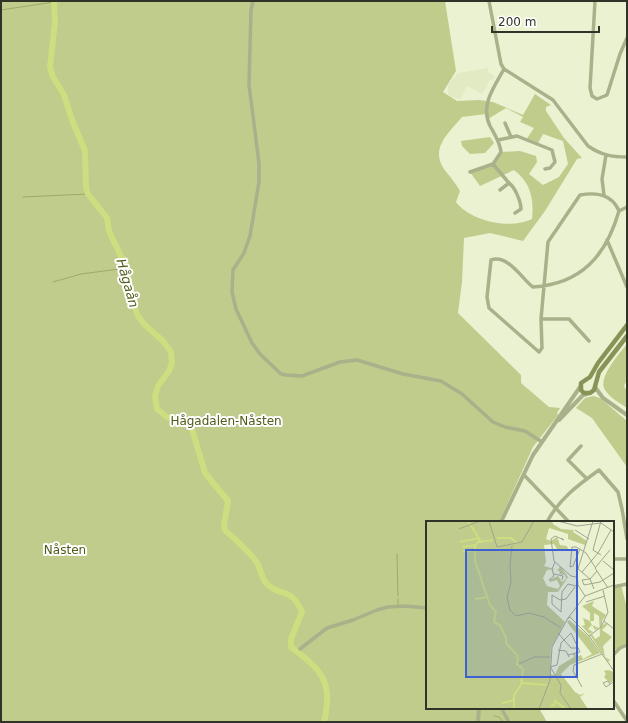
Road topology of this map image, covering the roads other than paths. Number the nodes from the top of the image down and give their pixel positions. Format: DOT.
graph roads {
  1 [pos="253,1"];
  2 [pos="489,1"];
  3 [pos="595,1"];
  4 [pos="627,38"];
  5 [pos="504,69"];
  6 [pos="505,123"];
  7 [pos="511,137"];
  8 [pos="498,140"];
  9 [pos="606,156"];
  10 [pos="627,158"];
  11 [pos="493,164"];
  12 [pos="545,169"];
  13 [pos="470,172"];
  14 [pos="509,183"];
  15 [pos="500,190"];
  16 [pos="604,195"];
  17 [pos="627,208"];
  18 [pos="619,211"];
  19 [pos="515,213"];
  20 [pos="607,240"];
  21 [pos="545,286"];
  22 [pos="627,287"];
  23 [pos="541,319"];
  24 [pos="627,325"];
  25 [pos="627,336"];
  26 [pos="589,340"];
  27 [pos="585,380"];
  28 [pos="595,385"];
  29 [pos="580,386"];
  30 [pos="589,394"];
  31 [pos="603,398"];
  32 [pos="627,415"];
  33 [pos="552,428"];
  34 [pos="542,442"];
  35 [pos="581,446"];
  36 [pos="524,475"];
  37 [pos="587,479"];
  38 [pos="555,507"];
  39 [pos="501,521"];
  40 [pos="548,521"];
  41 [pos="568,521"];
  42 [pos="627,539"];
  43 [pos="614,559"];
  44 [pos="627,559"];
  45 [pos="627,584"];
  46 [pos="614,588"];
  47 [pos="426,608"];
  48 [pos="627,644"];
  49 [pos="300,649"];
  50 [pos="614,654"];
  51 [pos="614,702"];
  52 [pos="480,709"];
  53 [pos="502,709"];
  54 [pos="627,721"];
  55 [pos="478,722"];
  56 [pos="509,722"];
  1 -- 34 [label="street"];
  2 -- 5 [label="street"];
  3 -- 4 [label="street"];
  5 -- 8 [label="street"];
  5 -- 9 [label="street"];
  6 -- 7 [label="street"];
  7 -- 8 [label="street"];
  7 -- 12 [label="street"];
  8 -- 11 [label="street"];
  9 -- 10 [label="street"];
  9 -- 16 [label="street"];
  11 -- 13 [label="street"];
  11 -- 14 [label="street"];
  14 -- 15 [label="street"];
  14 -- 19 [label="street"];
  16 -- 18 [label="street"];
  16 -- 21 [label="street"];
  17 -- 18 [label="street"];
  18 -- 20 [label="street"];
  20 -- 21 [label="street"];
  20 -- 22 [label="street"];
  21 -- 23 [label="street"];
  21 -- 23 [label="street"];
  23 -- 26 [label="street"];
  24 -- 27 [label="main road"];
  25 -- 28 [label="main road"];
  27 -- 28 [label="main road"];
  27 -- 29 [label="main road"];
  28 -- 30 [label="main road"];
  28 -- 31 [label="street"];
  29 -- 30 [label="main road"];
  29 -- 33 [label="street"];
  30 -- 31 [label="street"];
  30 -- 33 [label="street"];
  31 -- 32 [label="street"];
  33 -- 34 [label="street"];
  34 -- 36 [label="street"];
  35 -- 37 [label="street"];
  36 -- 38 [label="street"];
  36 -- 39 [label="street"];
  37 -- 38 [label="street"];
  37 -- 42 [label="street"];
  38 -- 40 [label="street"];
  38 -- 41 [label="street"];
  43 -- 44 [label="street"];
  45 -- 46 [label="street"];
  47 -- 49 [label="street"];
  48 -- 50 [label="street"];
  51 -- 54 [label="street"];
  52 -- 55 [label="street"];
  53 -- 56 [label="street"];
}
